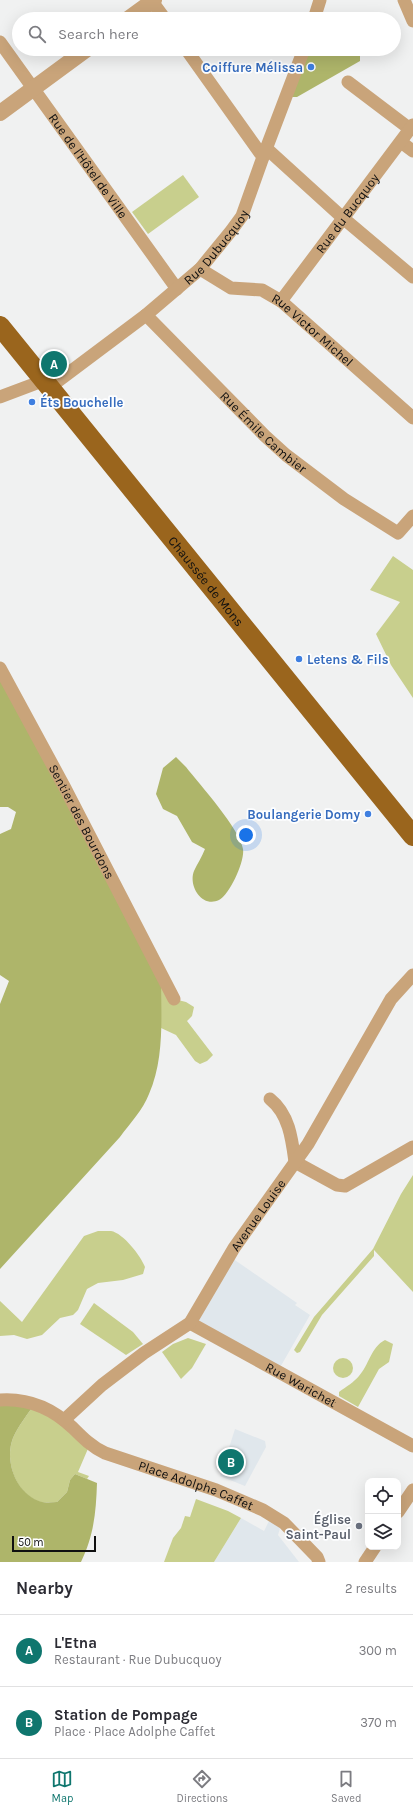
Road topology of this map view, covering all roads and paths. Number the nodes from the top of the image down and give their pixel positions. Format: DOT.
graph roads {
  1 [pos="152,0"];
  2 [pos="320,0"];
  3 [pos="404,0"];
  4 [pos="137,12"];
  5 [pos="160,12"];
  6 [pos="316,12"];
  7 [pos="413,21"];
  8 [pos="0,42"];
  9 [pos="77,56"];
  10 [pos="191,56"];
  11 [pos="301,56"];
  12 [pos="348,82"];
  13 [pos="33,88"];
  14 [pos="0,113"];
  15 [pos="412,127"];
  16 [pos="401,142"];
  17 [pos="413,150"];
  18 [pos="264,153"];
  19 [pos="343,218"];
  20 [pos="200,268"];
  21 [pos="413,277"];
  22 [pos="177,289"];
  23 [pos="281,301"];
  24 [pos="146,315"];
  25 [pos="0,326"];
  26 [pos="47,384"];
  27 [pos="0,397"];
  28 [pos="413,418"];
  29 [pos="413,516"];
  30 [pos="0,668"];
  31 [pos="413,836"];
  32 [pos="413,975"];
  33 [pos="174,999"];
  34 [pos="270,1099"];
  35 [pos="413,1147"];
  36 [pos="295,1162"];
  37 [pos="190,1323"];
  38 [pos="0,1400"];
  39 [pos="64,1420"];
  40 [pos="413,1446"];
  41 [pos="413,1490"];
  42 [pos="401,1508"];
  43 [pos="373,1550"];
  44 [pos="321,1560"];
  45 [pos="365,1562"];
  1 -- 4 [label="street"];
  1 -- 5 [label="street"];
  2 -- 6 [label="street"];
  3 -- 7 [label="street"];
  8 -- 13 [label="street, Rue de l'Hôtel de Ville"];
  9 -- 13 [label="street"];
  10 -- 18 [label="street"];
  11 -- 18 [label="street, Rue Dubucquoy"];
  12 -- 15 [label="street"];
  13 -- 14 [label="street"];
  13 -- 22 [label="street, Rue de l'Hôtel de Ville"];
  15 -- 16 [label="street, Rue du Bucquoy"];
  16 -- 17 [label="street"];
  16 -- 19 [label="street, Rue du Bucquoy"];
  18 -- 19 [label="street"];
  18 -- 20 [label="street, Rue Dubucquoy"];
  19 -- 21 [label="street"];
  19 -- 23 [label="street, Rue du Bucquoy"];
  20 -- 22 [label="street, Rue Dubucquoy"];
  20 -- 23 [label="street, Rue Victor Michel"];
  22 -- 24 [label="street, Rue Dubucquoy"];
  23 -- 28 [label="street, Rue Victor Michel"];
  24 -- 26 [label="street, Rue Dubucquoy"];
  24 -- 29 [label="street, Rue Émile Cambier"];
  25 -- 26 [label="main road, Chaussée de Mons"];
  26 -- 27 [label="street, Rue Dubucquoy"];
  26 -- 31 [label="main road, Chaussée de Mons"];
  30 -- 33 [label="street, Sentier des Bourdons"];
  32 -- 36 [label="street, Avenue Louise"];
  34 -- 36 [label="street"];
  35 -- 36 [label="street"];
  36 -- 37 [label="street, Avenue Louise"];
  37 -- 39 [label="street, Avenue Louise"];
  37 -- 40 [label="street, Rue Warichet"];
  38 -- 39 [label="street, Place Adolphe Caffet"];
  39 -- 44 [label="street, Place Adolphe Caffet"];
  41 -- 42 [label="street"];
  43 -- 45 [label="street"];
}
